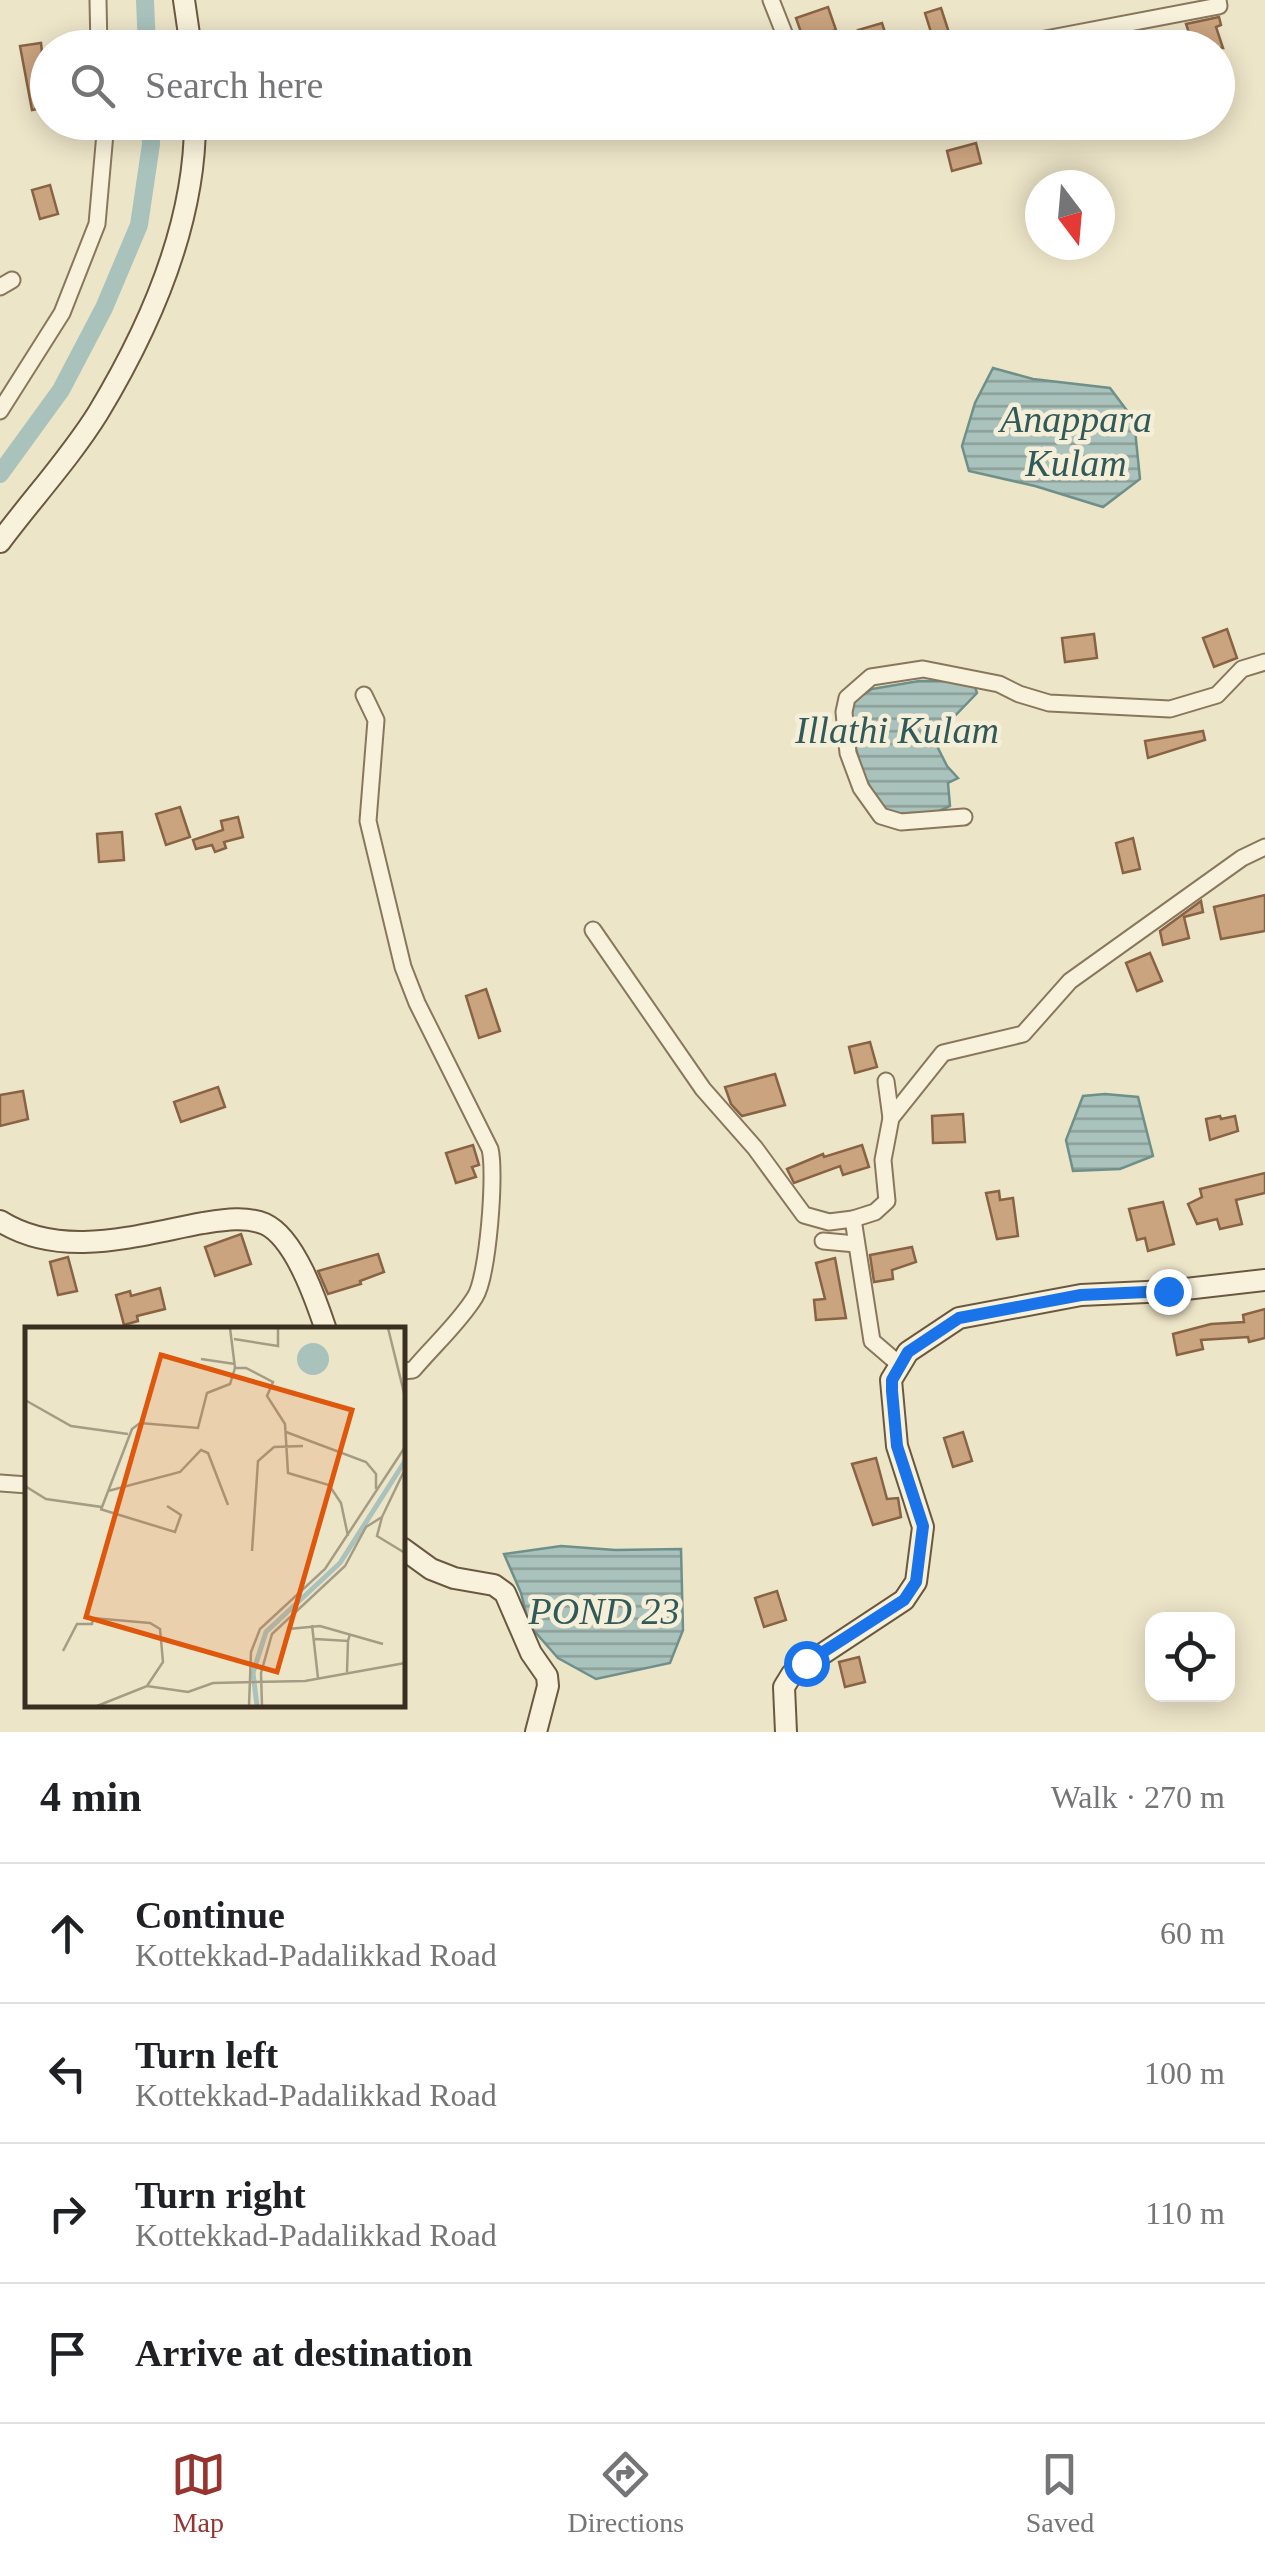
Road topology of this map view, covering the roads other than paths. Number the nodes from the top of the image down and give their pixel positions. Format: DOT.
graph roads {
  1 [pos="98,0"];
  2 [pos="184,0"];
  3 [pos="771,0"];
  4 [pos="1218,0"];
  5 [pos="99,30"];
  6 [pos="188,30"];
  7 [pos="783,30"];
  8 [pos="1092,30"];
  9 [pos="104,140"];
  10 [pos="195,140"];
  11 [pos="0,411"];
  12 [pos="0,542"];
  13 [pos="1265,662"];
  14 [pos="364,694"];
  15 [pos="964,817"];
  16 [pos="1265,847"];
  17 [pos="592,930"];
  18 [pos="886,1081"];
  19 [pos="891,1118"];
  20 [pos="853,1219"];
  21 [pos="0,1221"];
  22 [pos="823,1241"];
  23 [pos="856,1244"];
  24 [pos="1265,1280"];
  25 [pos="325,1327"];
  26 [pos="900,1365"];
  27 [pos="405,1371"];
  28 [pos="0,1483"];
  29 [pos="25,1485"];
  30 [pos="405,1550"];
  31 [pos="536,1732"];
  32 [pos="786,1732"];
  1 -- 5 [label="street"];
  2 -- 6 [label="main road"];
  3 -- 7 [label="street"];
  4 -- 8 [label="street"];
  9 -- 11 [label="street"];
  10 -- 12 [label="main road"];
  13 -- 15 [label="street"];
  14 -- 27 [label="street"];
  16 -- 19 [label="street"];
  17 -- 20 [label="street"];
  18 -- 19 [label="street"];
  19 -- 20 [label="street"];
  20 -- 23 [label="street"];
  21 -- 25 [label="main road"];
  22 -- 23 [label="street"];
  23 -- 26 [label="street"];
  24 -- 26 [label="main road"];
  26 -- 32 [label="main road"];
  28 -- 29 [label="street"];
  30 -- 31 [label="main road"];
}
